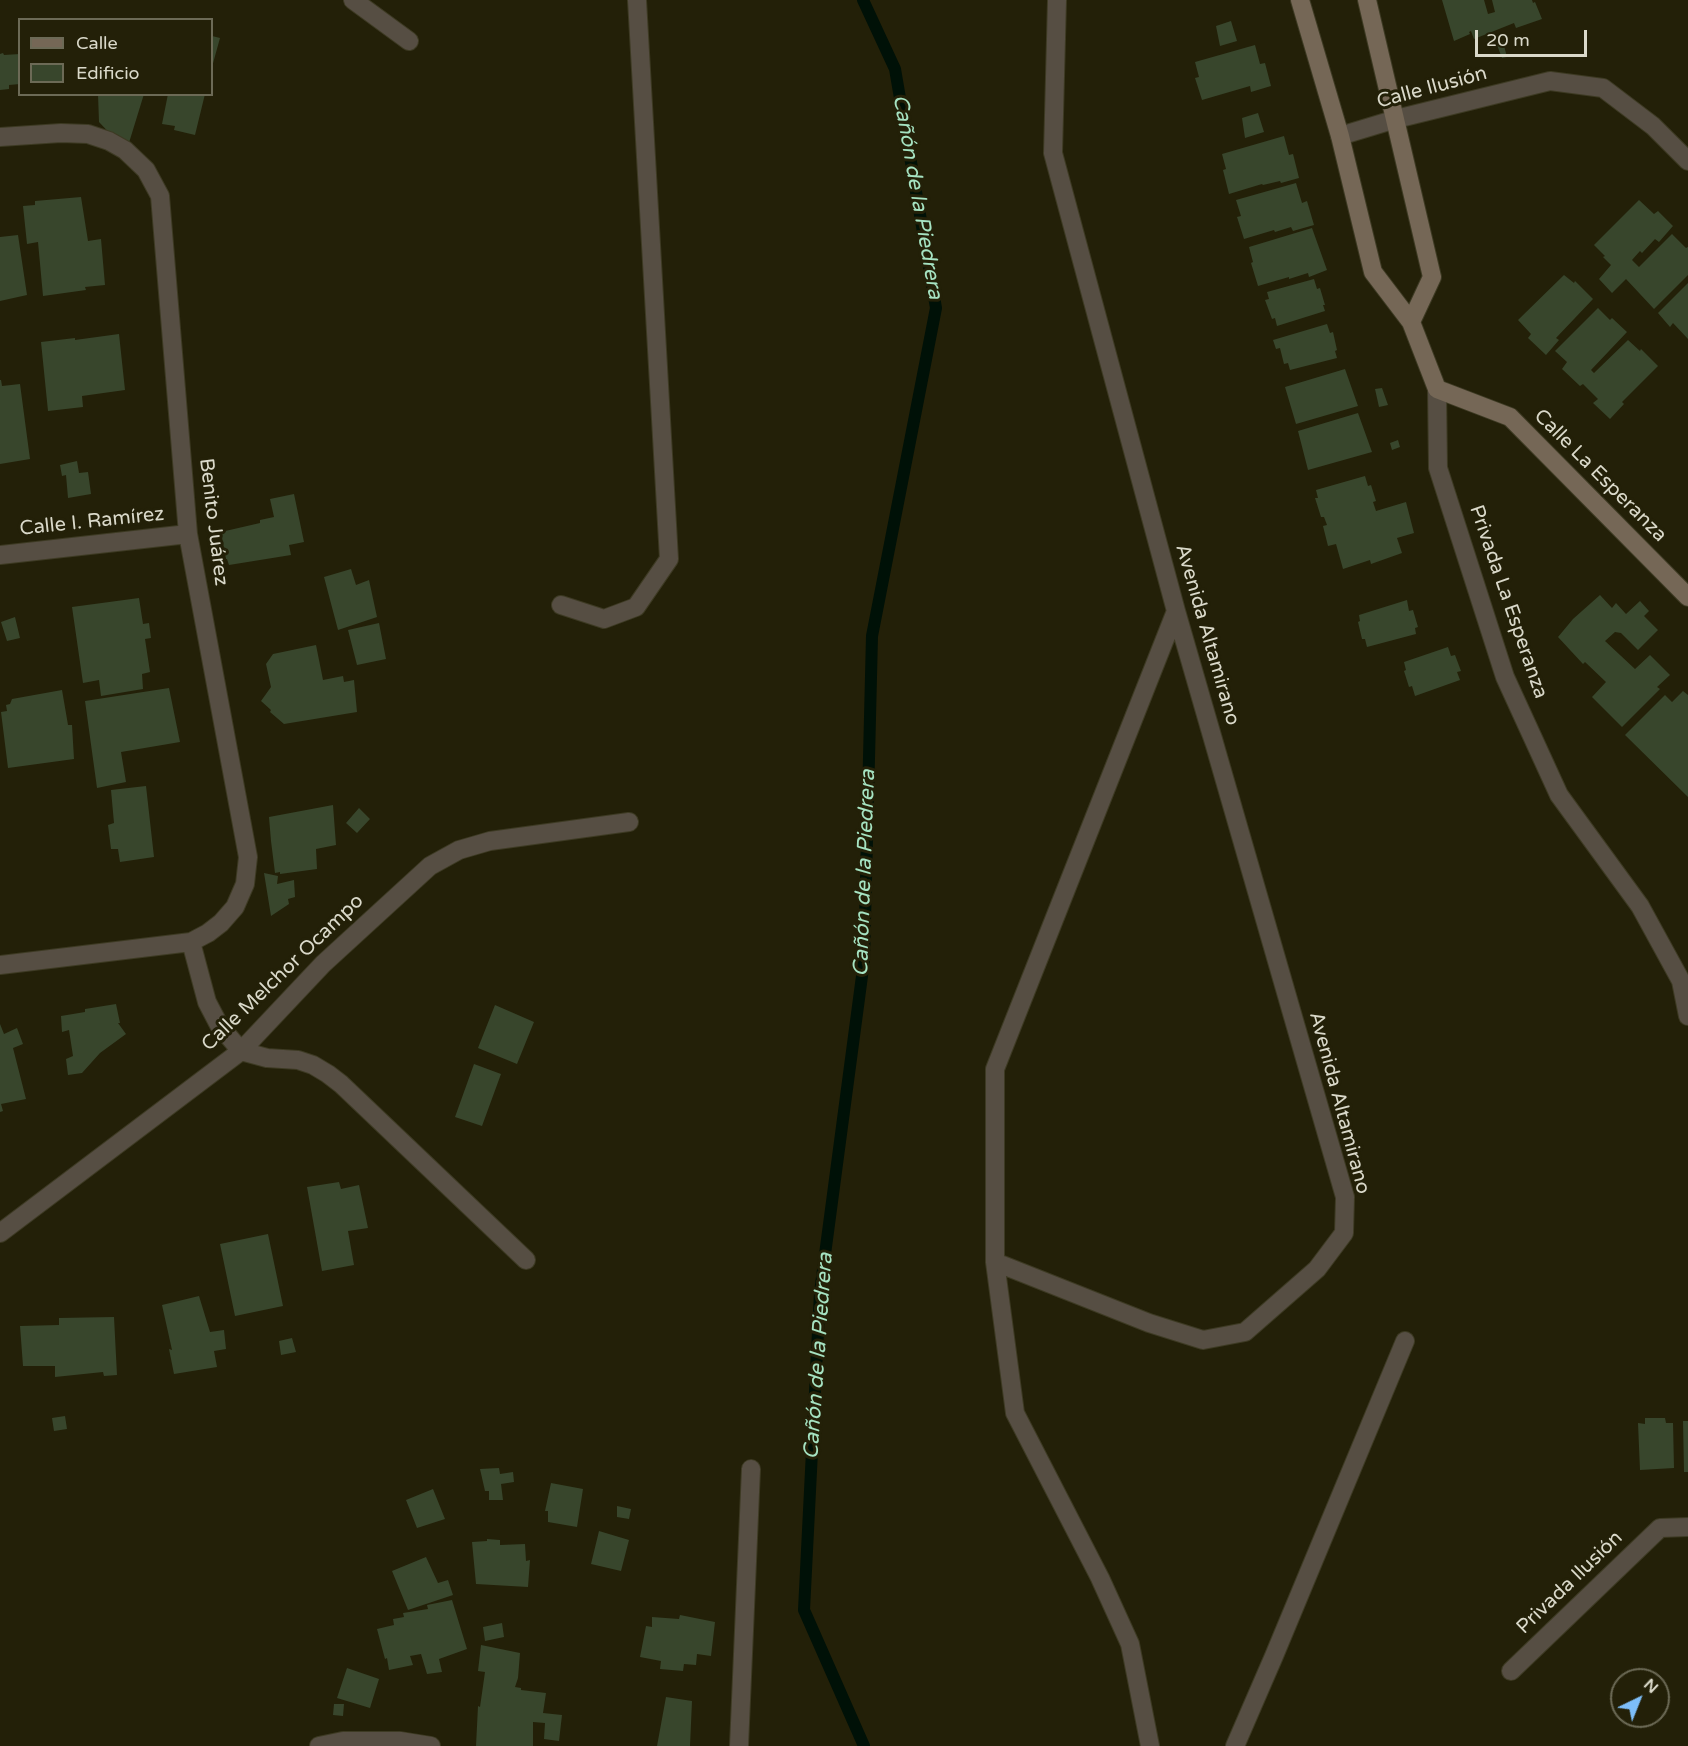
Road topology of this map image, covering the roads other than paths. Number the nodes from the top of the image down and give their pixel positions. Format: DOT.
graph roads {
  1 [pos="353,0"];
  2 [pos="637,0"];
  3 [pos="1057,0"];
  4 [pos="1300,0"];
  5 [pos="1367,0"];
  6 [pos="409,41"];
  7 [pos="1396,119"];
  8 [pos="1340,136"];
  9 [pos="0,137"];
  10 [pos="1688,161"];
  11 [pos="1411,322"];
  12 [pos="1437,389"];
  13 [pos="188,534"];
  14 [pos="0,555"];
  15 [pos="1688,597"];
  16 [pos="561,605"];
  17 [pos="1176,611"];
  18 [pos="629,822"];
  19 [pos="191,942"];
  20 [pos="0,965"];
  21 [pos="1688,1016"];
  22 [pos="241,1051"];
  23 [pos="0,1233"];
  24 [pos="526,1260"];
  25 [pos="995,1262"];
  26 [pos="1405,1341"];
  27 [pos="751,1469"];
  28 [pos="1688,1527"];
  29 [pos="1511,1671"];
  30 [pos="319,1746"];
  31 [pos="431,1746"];
  32 [pos="740,1746"];
  33 [pos="1150,1746"];
  34 [pos="1235,1746"];
  1 -- 6 [label="street"];
  2 -- 16 [label="street"];
  3 -- 17 [label="street, Avenida Altamirano"];
  4 -- 8 [label="street"];
  5 -- 7 [label="street"];
  7 -- 8 [label="street, Calle Ilusión"];
  7 -- 10 [label="street, Calle Ilusión"];
  7 -- 11 [label="street"];
  8 -- 11 [label="street"];
  9 -- 13 [label="street, Benito Juárez"];
  11 -- 12 [label="street"];
  12 -- 15 [label="street, Calle La Esperanza"];
  12 -- 21 [label="street, Privada La Esperanza"];
  13 -- 14 [label="street, Calle I. Ramírez"];
  13 -- 19 [label="street, Benito Juárez"];
  17 -- 25 [label="street"];
  17 -- 25 [label="street, Avenida Altamirano"];
  18 -- 22 [label="street, Calle Melchor Ocampo"];
  19 -- 20 [label="street"];
  19 -- 22 [label="street"];
  22 -- 23 [label="street, Calle Melchor Ocampo"];
  22 -- 24 [label="street"];
  25 -- 33 [label="street"];
  26 -- 34 [label="street"];
  27 -- 32 [label="street"];
  28 -- 29 [label="street, Privada Ilusión"];
  30 -- 31 [label="street"];
}
